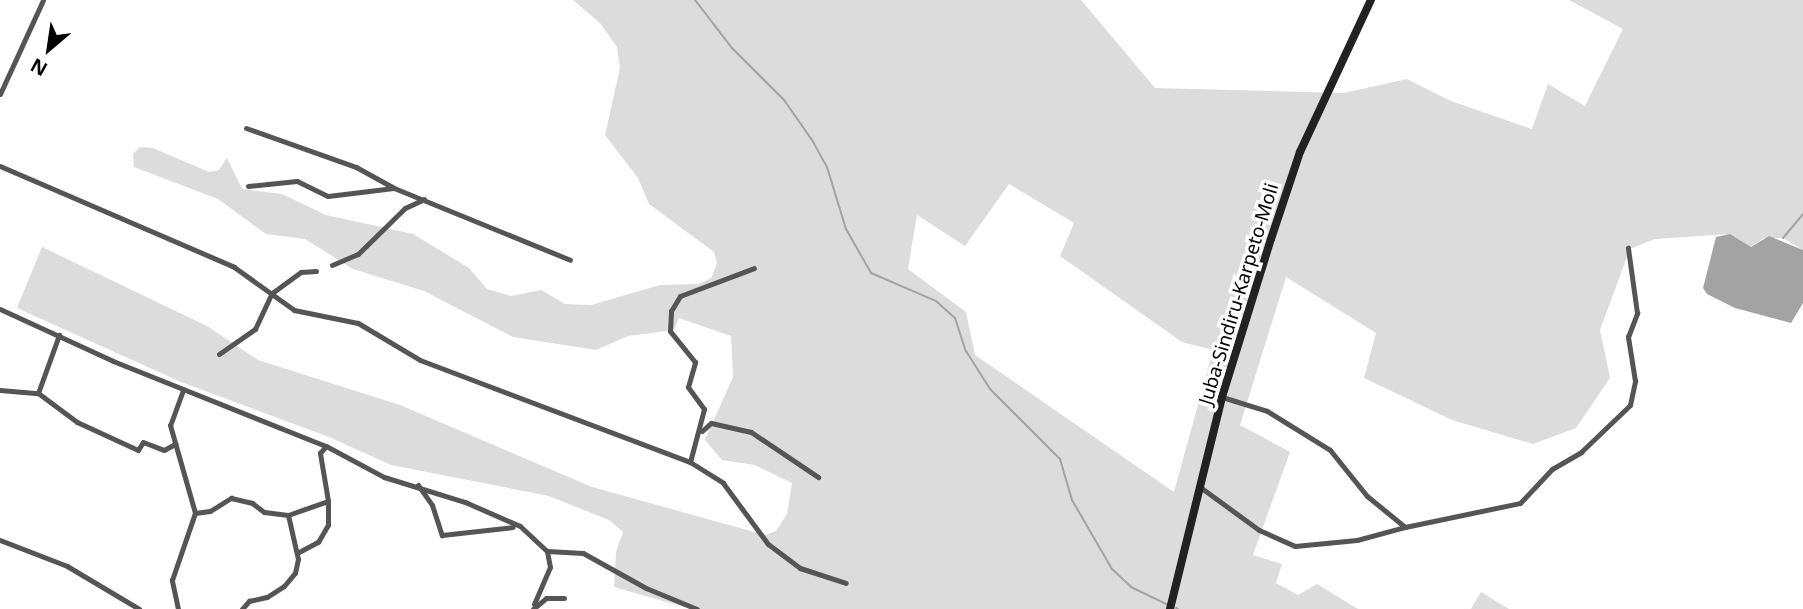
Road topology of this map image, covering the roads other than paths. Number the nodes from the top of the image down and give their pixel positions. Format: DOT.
graph roads {
  1 [pos="43,0"];
  2 [pos="1371,0"];
  3 [pos="0,94"];
  4 [pos="246,128"];
  5 [pos="0,166"];
  6 [pos="248,186"];
  7 [pos="394,188"];
  8 [pos="424,199"];
  9 [pos="1628,248"];
  10 [pos="570,260"];
  11 [pos="332,265"];
  12 [pos="754,268"];
  13 [pos="316,271"];
  14 [pos="272,293"];
  15 [pos="0,309"];
  16 [pos="60,335"];
  17 [pos="219,354"];
  18 [pos="0,390"];
  19 [pos="183,390"];
  20 [pos="38,394"];
  21 [pos="1222,397"];
  22 [pos="702,431"];
  23 [pos="175,444"];
  24 [pos="326,446"];
  25 [pos="690,462"];
  26 [pos="818,477"];
  27 [pos="418,485"];
  28 [pos="1200,487"];
  29 [pos="328,502"];
  30 [pos="195,513"];
  31 [pos="288,515"];
  32 [pos="513,527"];
  33 [pos="1405,527"];
  34 [pos="0,540"];
  35 [pos="547,551"];
  36 [pos="296,553"];
  37 [pos="846,583"];
  38 [pos="564,598"];
  39 [pos="534,607"];
  40 [pos="139,609"];
  41 [pos="178,609"];
  42 [pos="242,609"];
  43 [pos="697,609"];
  44 [pos="1170,609"];
  1 -- 3 [label="street"];
  2 -- 21 [label="main road, Juba-Sindiru-Karpeto-Moli"];
  4 -- 7 [label="street"];
  5 -- 14 [label="street"];
  6 -- 7 [label="street"];
  7 -- 8 [label="street"];
  8 -- 10 [label="street"];
  8 -- 11 [label="street"];
  9 -- 33 [label="street"];
  12 -- 22 [label="street"];
  13 -- 14 [label="street"];
  14 -- 17 [label="street"];
  14 -- 25 [label="street"];
  15 -- 16 [label="street"];
  16 -- 19 [label="street"];
  16 -- 20 [label="street"];
  18 -- 20 [label="street"];
  19 -- 23 [label="street"];
  19 -- 24 [label="street"];
  20 -- 23 [label="street"];
  21 -- 28 [label="main road, Juba-Sindiru-Karpeto-Moli"];
  21 -- 33 [label="street"];
  22 -- 25 [label="street"];
  22 -- 26 [label="street"];
  23 -- 30 [label="street"];
  24 -- 27 [label="street"];
  24 -- 29 [label="street"];
  25 -- 37 [label="street"];
  27 -- 32 [label="street"];
  27 -- 32 [label="street"];
  28 -- 33 [label="street"];
  28 -- 44 [label="main road, Juba-Sindiru-Karpeto-Moli"];
  29 -- 31 [label="street"];
  29 -- 36 [label="street"];
  30 -- 31 [label="street"];
  30 -- 41 [label="street"];
  31 -- 36 [label="street"];
  32 -- 35 [label="street"];
  34 -- 40 [label="street"];
  35 -- 39 [label="street"];
  35 -- 43 [label="street"];
  36 -- 42 [label="street"];
  38 -- 39 [label="street"];
}
